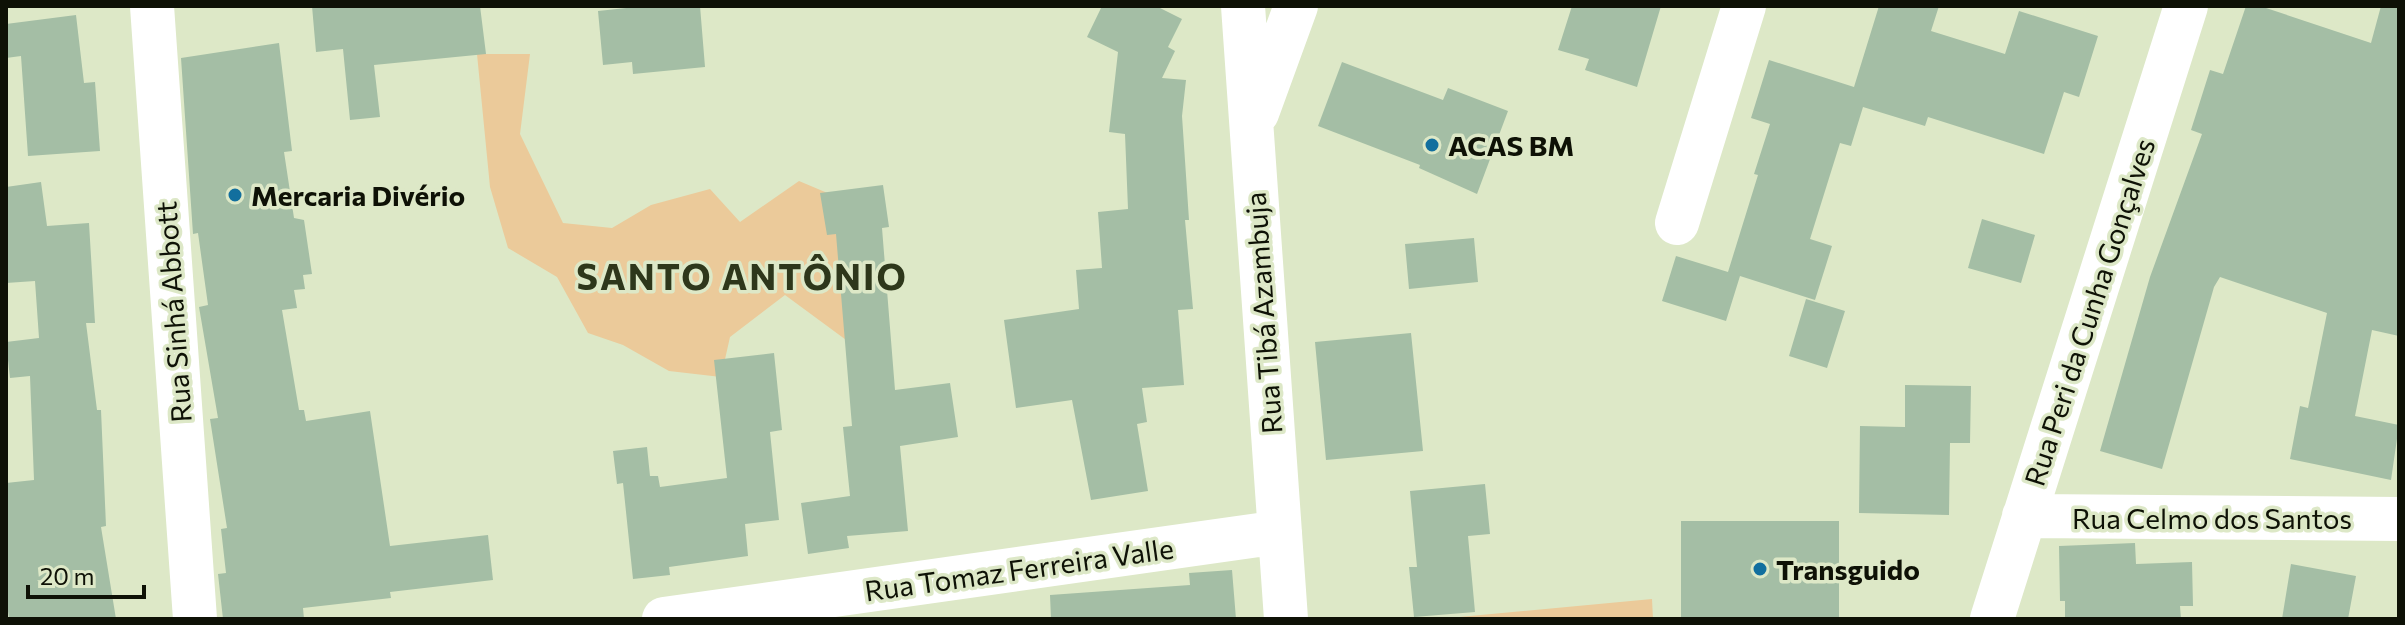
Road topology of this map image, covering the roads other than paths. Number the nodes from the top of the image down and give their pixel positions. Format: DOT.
graph roads {
  1 [pos="152,6"];
  2 [pos="1243,6"];
  3 [pos="1296,6"];
  4 [pos="1744,6"];
  5 [pos="2186,6"];
  6 [pos="1250,134"];
  7 [pos="1677,223"];
  8 [pos="2024,516"];
  9 [pos="2399,519"];
  10 [pos="1280,532"];
  11 [pos="195,619"];
  12 [pos="664,619"];
  13 [pos="1286,619"];
  14 [pos="1992,619"];
  1 -- 11 [label="street, Rua Sinhá Abbott"];
  2 -- 6 [label="street, Rua Tibá Azambuja"];
  3 -- 6 [label="street"];
  4 -- 7 [label="street"];
  5 -- 8 [label="street, Rua Peri da Cunha Gonçalves"];
  6 -- 10 [label="street, Rua Tibá Azambuja"];
  8 -- 9 [label="street, Rua Celmo dos Santos"];
  8 -- 14 [label="street, Rua Peri da Cunha Gonçalves"];
  10 -- 12 [label="street, Rua Tomaz Ferreira Valle"];
  10 -- 13 [label="street, Rua Tibá Azambuja"];
}
